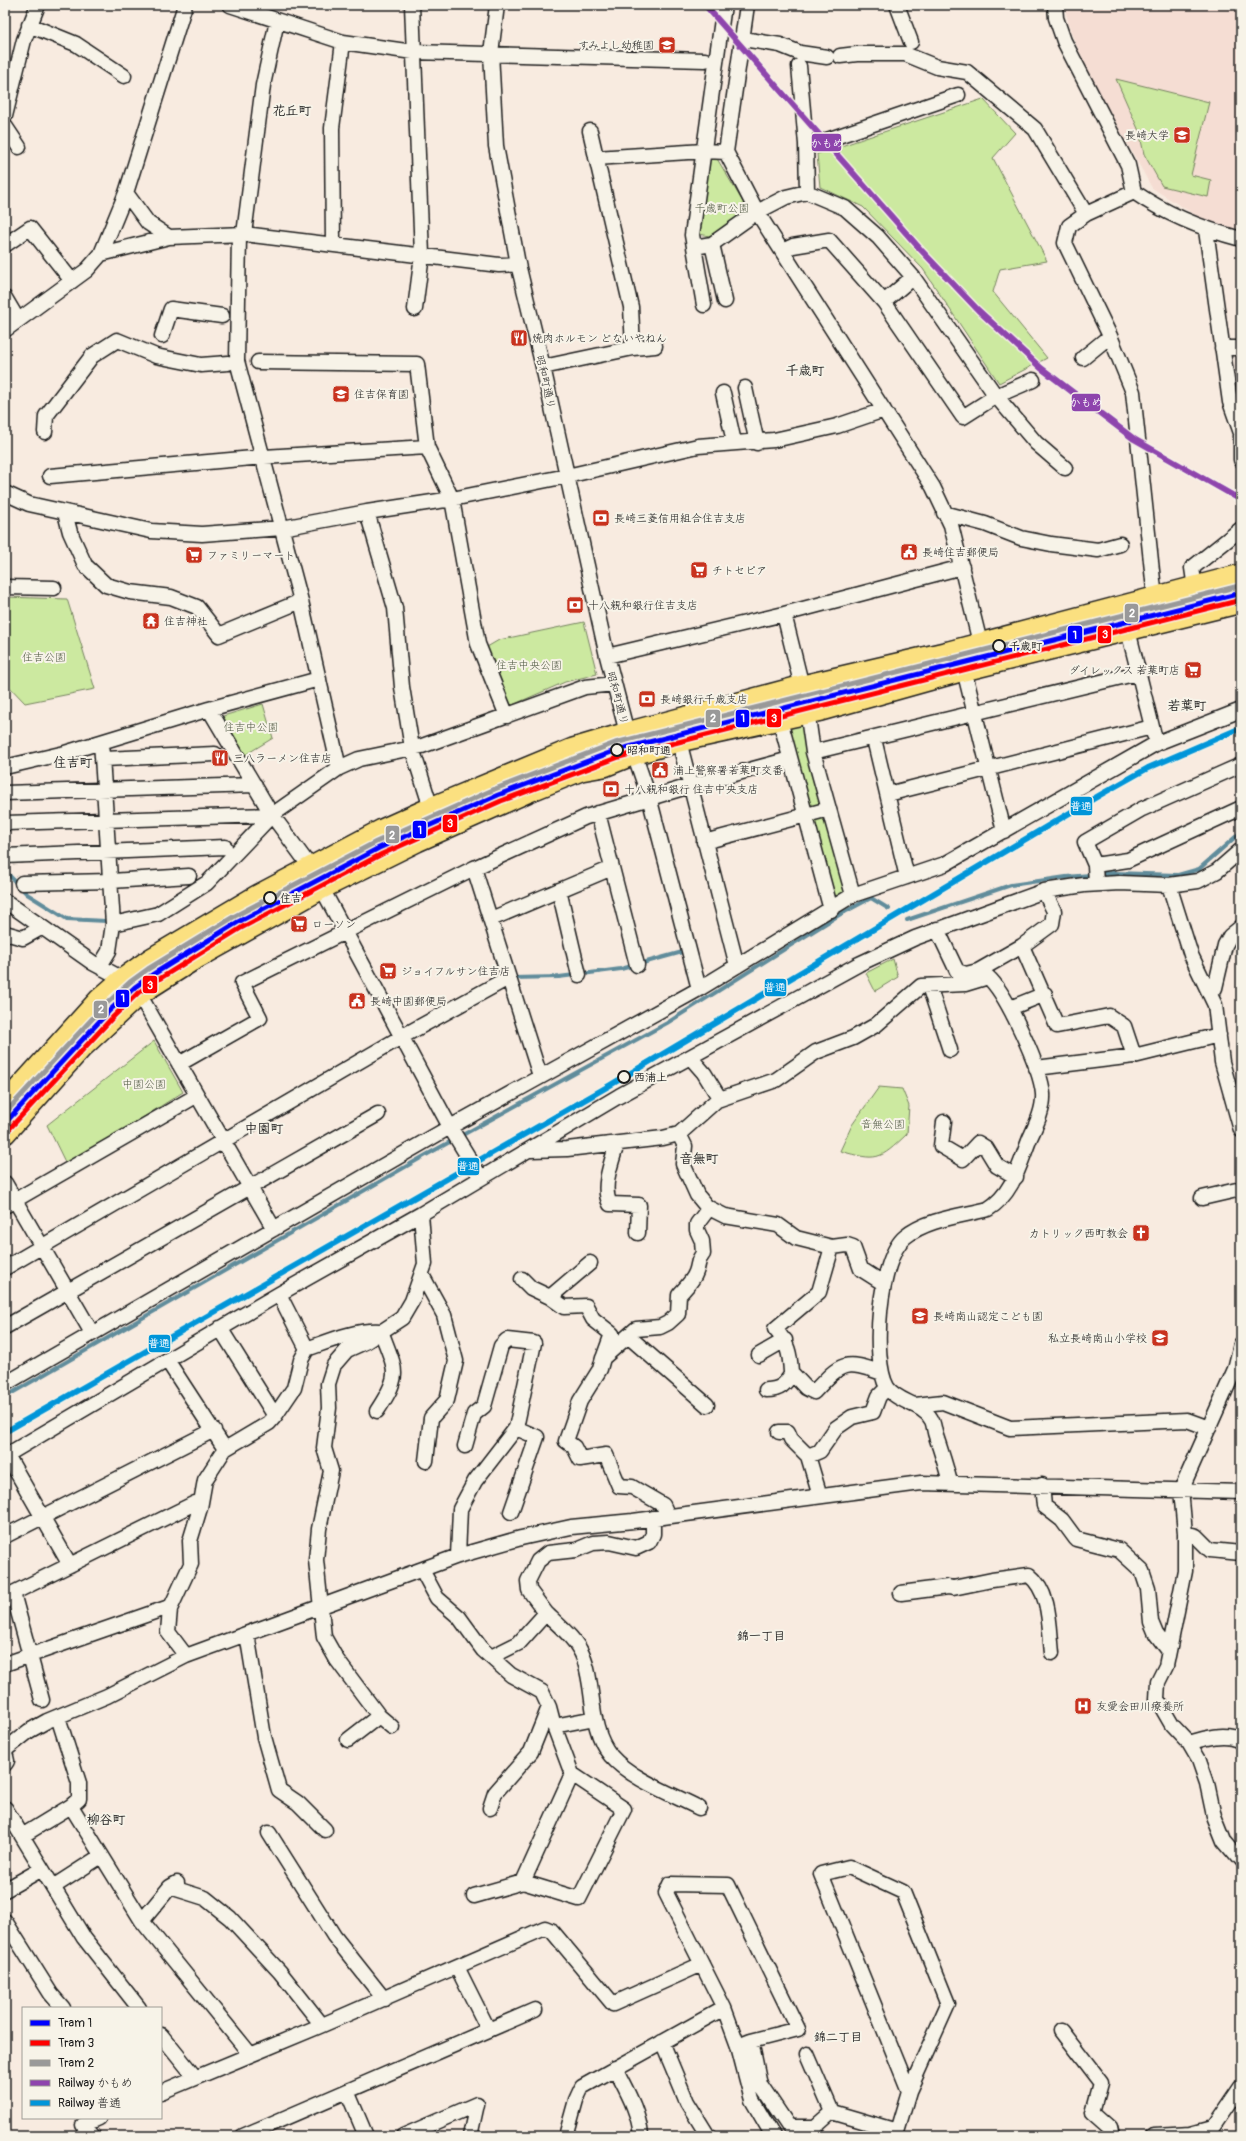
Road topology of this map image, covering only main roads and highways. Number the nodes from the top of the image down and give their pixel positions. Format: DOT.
graph roads {
  1 [pos="1241,575"];
  2 [pos="1241,602"];
  3 [pos="5,1104"];
  4 [pos="5,1133"];
  1 -- 3 [label="highway"];
  2 -- 4 [label="highway"];
}
